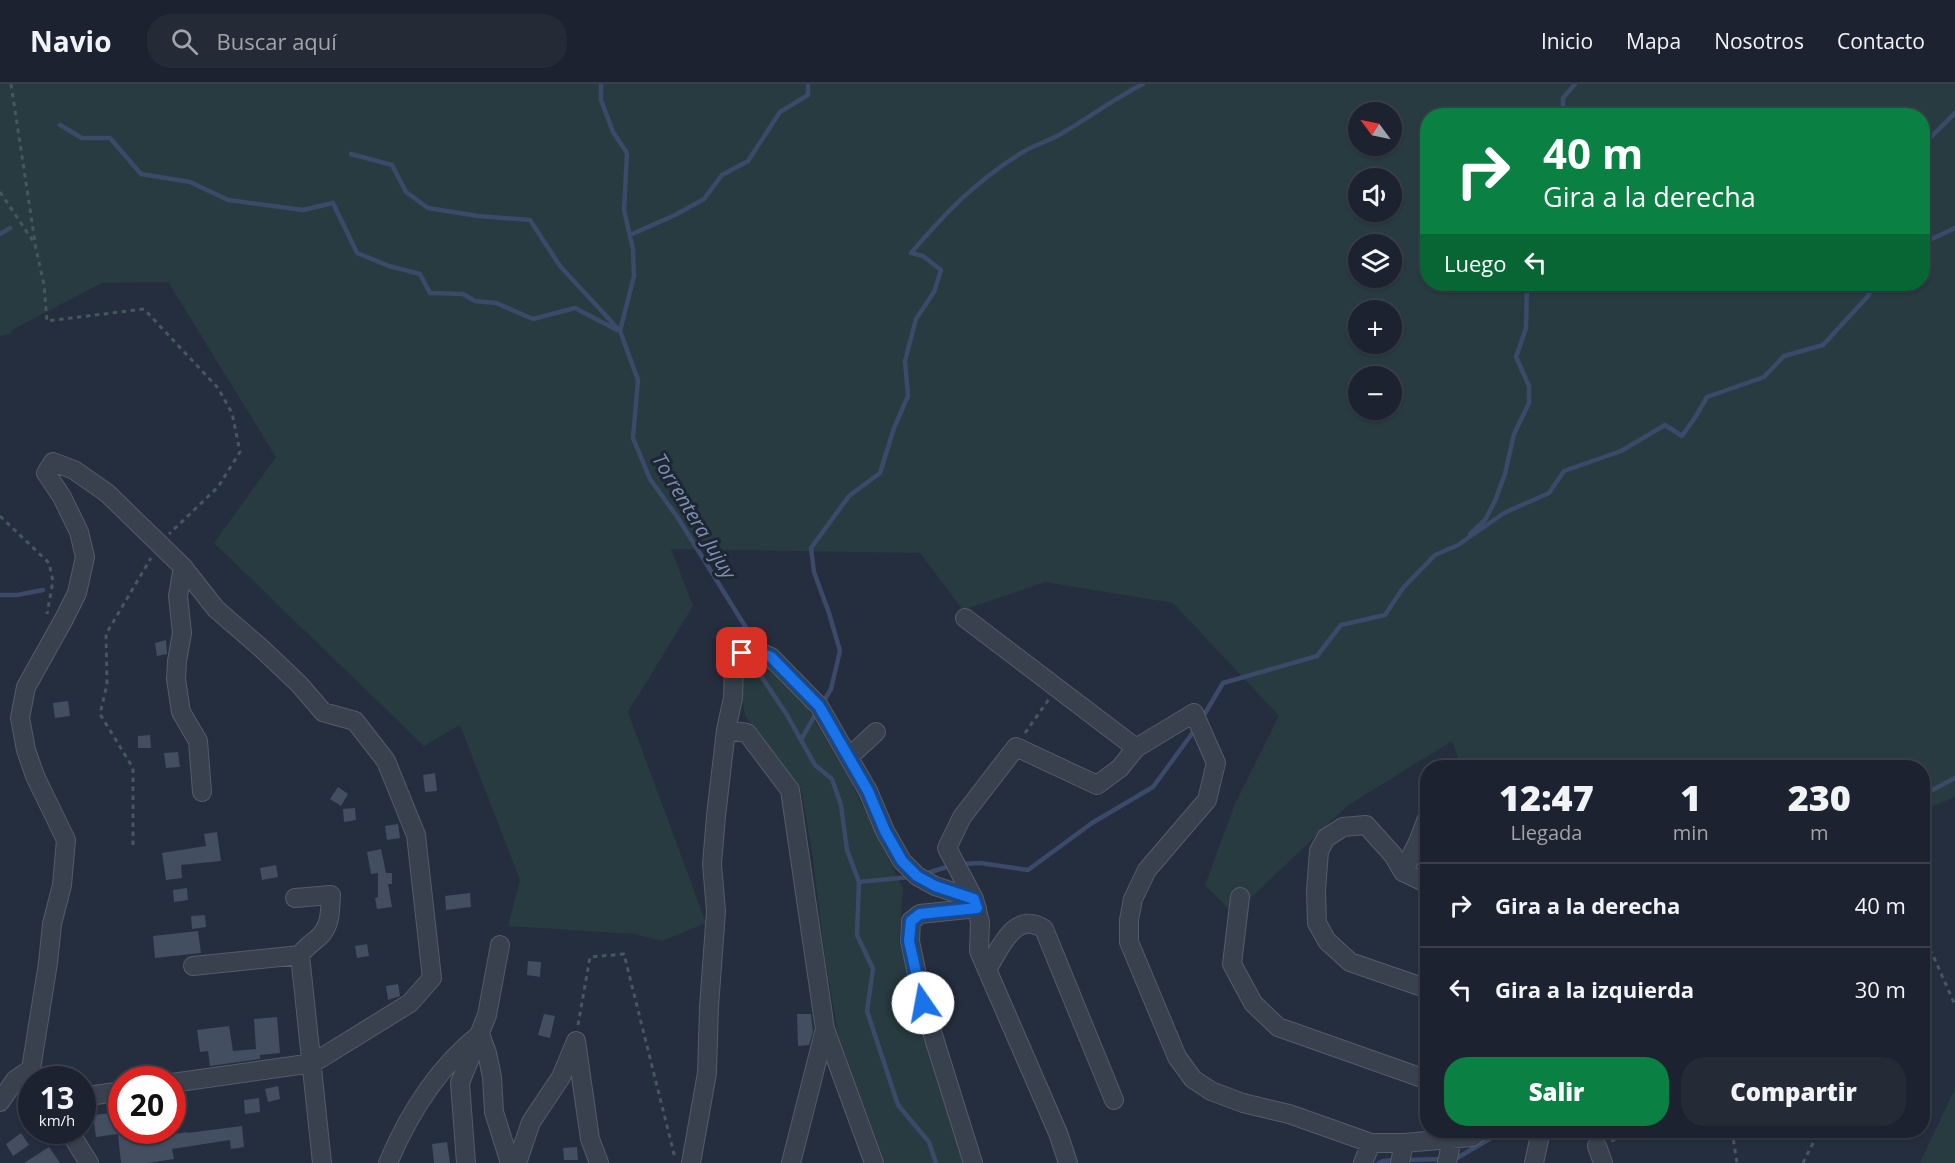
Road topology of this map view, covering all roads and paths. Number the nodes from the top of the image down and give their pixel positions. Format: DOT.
graph roads {
  1 [pos="11,84"];
  2 [pos="0,192"];
  3 [pos="35,244"];
  4 [pos="0,516"];
  5 [pos="159,544"];
  6 [pos="183,567"];
  7 [pos="965,618"];
  8 [pos="45,621"];
  9 [pos="1056,688"];
  10 [pos="726,730"];
  11 [pos="876,732"];
  12 [pos="1016,747"];
  13 [pos="1136,748"];
  14 [pos="849,758"];
  15 [pos="202,792"];
  16 [pos="1420,839"];
  17 [pos="133,845"];
  18 [pos="1403,872"];
  19 [pos="1420,880"];
  20 [pos="1240,897"];
  21 [pos="295,898"];
  22 [pos="975,903"];
  23 [pos="500,945"];
  24 [pos="1930,951"];
  25 [pos="300,955"];
  26 [pos="193,966"];
  27 [pos="987,970"];
  28 [pos="1420,986"];
  29 [pos="1955,1005"];
  30 [pos="825,1029"];
  31 [pos="480,1034"];
  32 [pos="576,1041"];
  33 [pos="313,1062"];
  34 [pos="36,1066"];
  35 [pos="1420,1077"];
  36 [pos="18,1079"];
  37 [pos="186,1081"];
  38 [pos="1114,1100"];
  39 [pos="0,1102"];
  40 [pos="1462,1138"];
  41 [pos="1539,1138"];
  42 [pos="1626,1138"];
  43 [pos="1733,1138"];
  44 [pos="1816,1138"];
  45 [pos="1452,1139"];
  46 [pos="1371,1143"];
  47 [pos="1404,1143"];
  48 [pos="77,1144"];
  49 [pos="1600,1155"];
  50 [pos="88,1163"];
  51 [pos="322,1163"];
  52 [pos="388,1163"];
  53 [pos="466,1163"];
  54 [pos="510,1163"];
  55 [pos="517,1163"];
  56 [pos="599,1163"];
  57 [pos="676,1163"];
  58 [pos="691,1163"];
  59 [pos="791,1163"];
  60 [pos="874,1163"];
  61 [pos="973,1163"];
  62 [pos="1068,1163"];
  63 [pos="1363,1163"];
  64 [pos="1400,1163"];
  65 [pos="1447,1163"];
  66 [pos="1534,1163"];
  67 [pos="1737,1163"];
  68 [pos="1803,1163"];
  1 -- 3 [label="path"];
  2 -- 3 [label="path"];
  3 -- 5 [label="path"];
  4 -- 8 [label="path"];
  5 -- 6 [label="street"];
  5 -- 17 [label="path"];
  5 -- 34 [label="street"];
  6 -- 15 [label="street"];
  6 -- 33 [label="street"];
  7 -- 9 [label="street"];
  9 -- 12 [label="path"];
  9 -- 13 [label="street"];
  10 -- 14 [label="street"];
  10 -- 30 [label="street"];
  10 -- 58 [label="street"];
  11 -- 14 [label="street"];
  12 -- 13 [label="street"];
  12 -- 22 [label="street"];
  13 -- 46 [label="street"];
  14 -- 22 [label="street"];
  16 -- 18 [label="street"];
  18 -- 19 [label="street"];
  18 -- 28 [label="street"];
  20 -- 35 [label="street"];
  21 -- 25 [label="street"];
  22 -- 27 [label="street"];
  22 -- 61 [label="street"];
  23 -- 31 [label="street"];
  24 -- 29 [label="path"];
  25 -- 26 [label="street"];
  25 -- 33 [label="street"];
  27 -- 38 [label="street"];
  27 -- 62 [label="street"];
  30 -- 59 [label="street"];
  30 -- 60 [label="street"];
  31 -- 52 [label="street"];
  31 -- 53 [label="street"];
  31 -- 54 [label="street"];
  32 -- 55 [label="street"];
  32 -- 56 [label="street"];
  32 -- 57 [label="path"];
  33 -- 37 [label="street"];
  33 -- 51 [label="street"];
  36 -- 39 [label="street"];
  40 -- 45 [label="street"];
  41 -- 66 [label="street"];
  42 -- 49 [label="path"];
  43 -- 67 [label="path"];
  44 -- 68 [label="path"];
  45 -- 47 [label="street"];
  45 -- 65 [label="street"];
  46 -- 47 [label="street"];
  46 -- 63 [label="street"];
  47 -- 64 [label="street"];
  48 -- 50 [label="street"];
}
